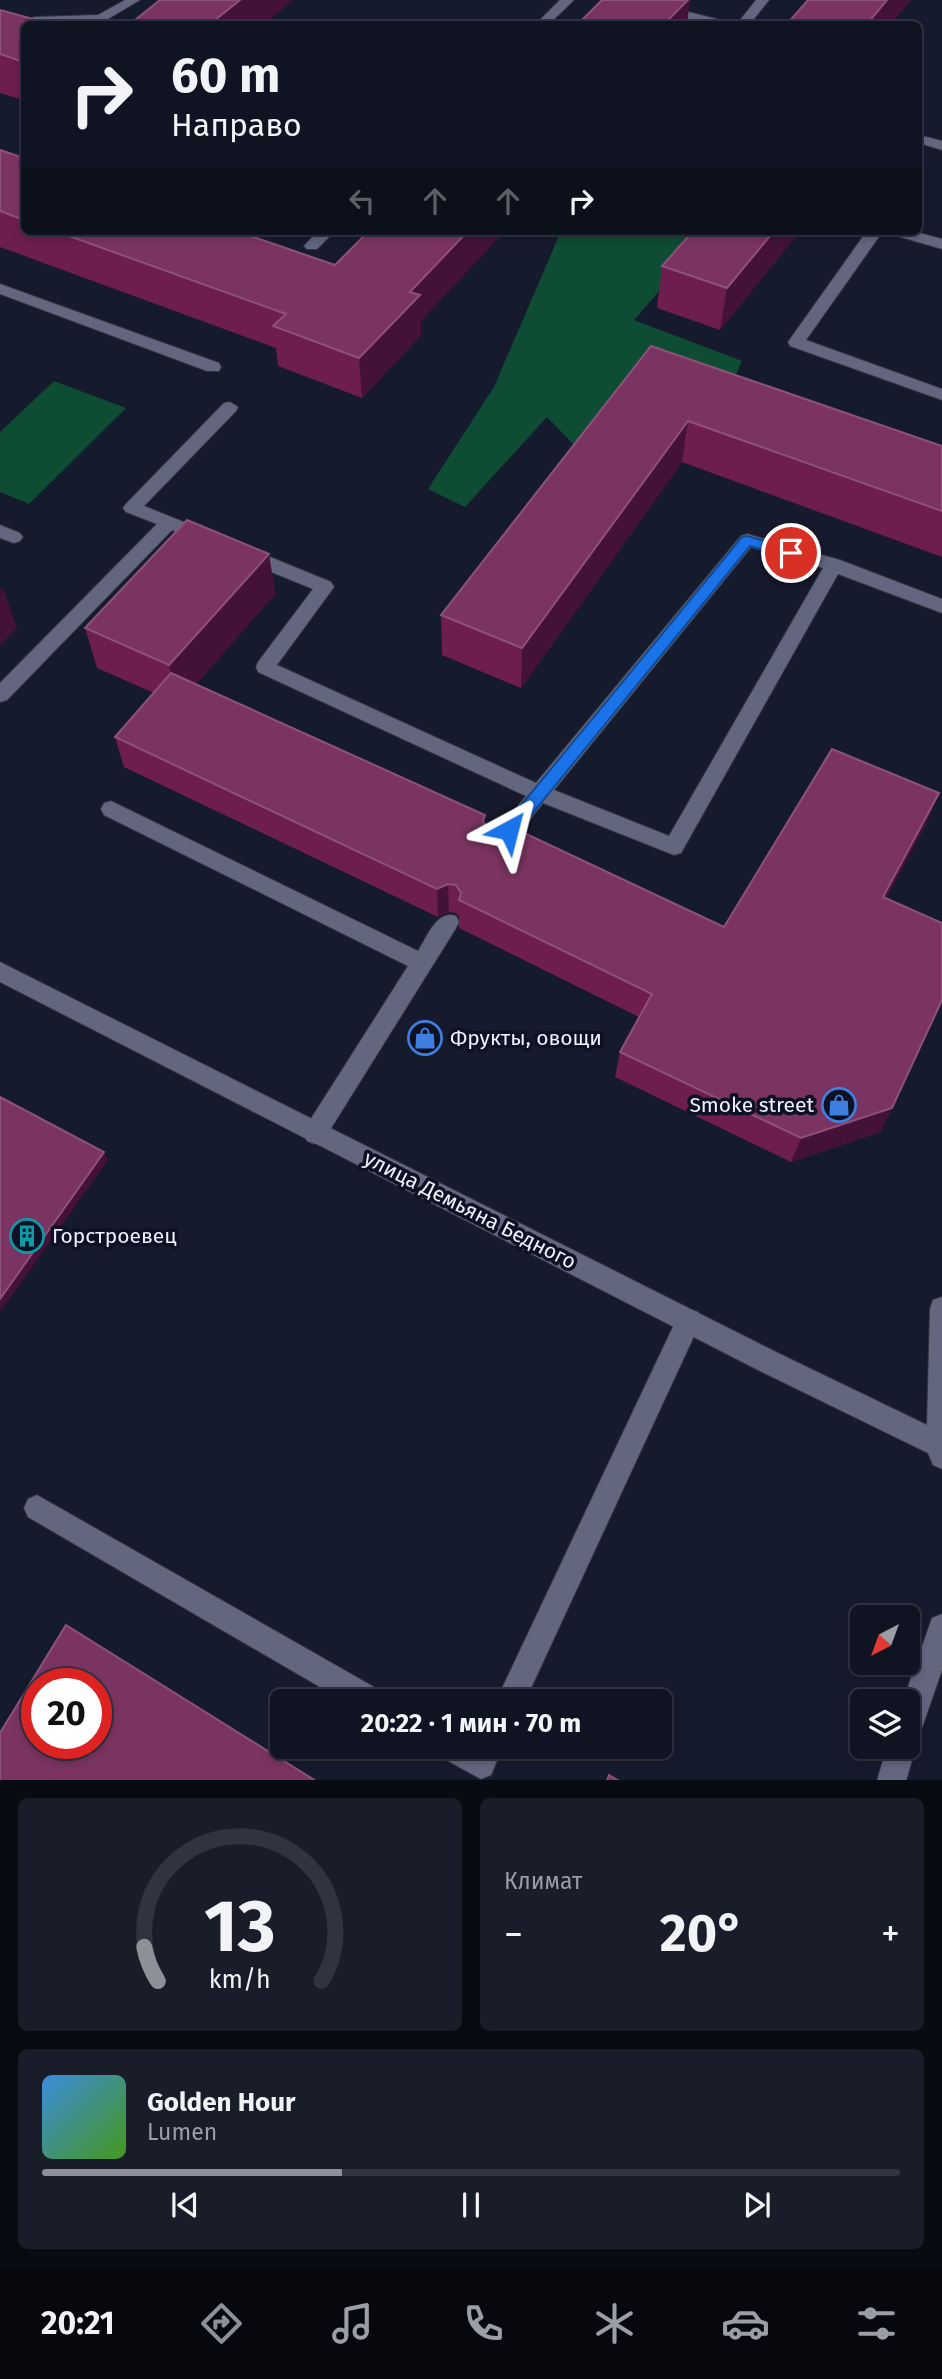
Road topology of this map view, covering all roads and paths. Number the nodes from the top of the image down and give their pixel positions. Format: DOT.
graph roads {
  1 [pos="134,0"];
  2 [pos="568,0"];
  3 [pos="625,0"];
  4 [pos="763,0"];
  5 [pos="56,21"];
  6 [pos="545,21"];
  7 [pos="708,21"];
  8 [pos="746,21"];
  9 [pos="922,140"];
  10 [pos="942,146"];
  11 [pos="323,235"];
  12 [pos="872,235"];
  13 [pos="909,235"];
  14 [pos="942,244"];
  15 [pos="312,246"];
  16 [pos="0,289"];
  17 [pos="213,367"];
  18 [pos="942,395"];
  19 [pos="230,407"];
  20 [pos="169,522"];
  21 [pos="834,565"];
  22 [pos="942,606"];
  23 [pos="0,695"];
  24 [pos="539,793"];
  25 [pos="111,809"];
  26 [pos="495,849"];
  27 [pos="448,922"];
  28 [pos="422,963"];
  29 [pos="0,971"];
  30 [pos="315,1133"];
  31 [pos="942,1309"];
  32 [pos="689,1321"];
  33 [pos="941,1449"];
  34 [pos="37,1507"];
  35 [pos="942,1628"];
  36 [pos="350,1689"];
  37 [pos="516,1689"];
  38 [pos="920,1693"];
  39 [pos="471,1759"];
  40 [pos="484,1759"];
  41 [pos="898,1759"];
  42 [pos="891,1780"];
  1 -- 5 [label="street"];
  2 -- 6 [label="street"];
  3 -- 7 [label="street"];
  4 -- 8 [label="street"];
  9 -- 10 [label="street"];
  11 -- 15 [label="street"];
  12 -- 18 [label="street"];
  13 -- 14 [label="street"];
  16 -- 17 [label="street"];
  19 -- 20 [label="street"];
  20 -- 23 [label="street"];
  20 -- 24 [label="street"];
  21 -- 22 [label="street"];
  21 -- 24 [label="street"];
  21 -- 24 [label="street"];
  24 -- 26 [label="street"];
  25 -- 28 [label="street"];
  27 -- 28 [label="street"];
  28 -- 30 [label="street"];
  29 -- 30 [label="street, улица Демьяна Бедного"];
  30 -- 32 [label="street, улица Демьяна Бедного"];
  31 -- 33 [label="street"];
  32 -- 33 [label="street, улица Демьяна Бедного"];
  32 -- 37 [label="street"];
  34 -- 36 [label="street"];
  35 -- 38 [label="street"];
  39 -- 40 [label="street"];
  41 -- 42 [label="street"];
}
